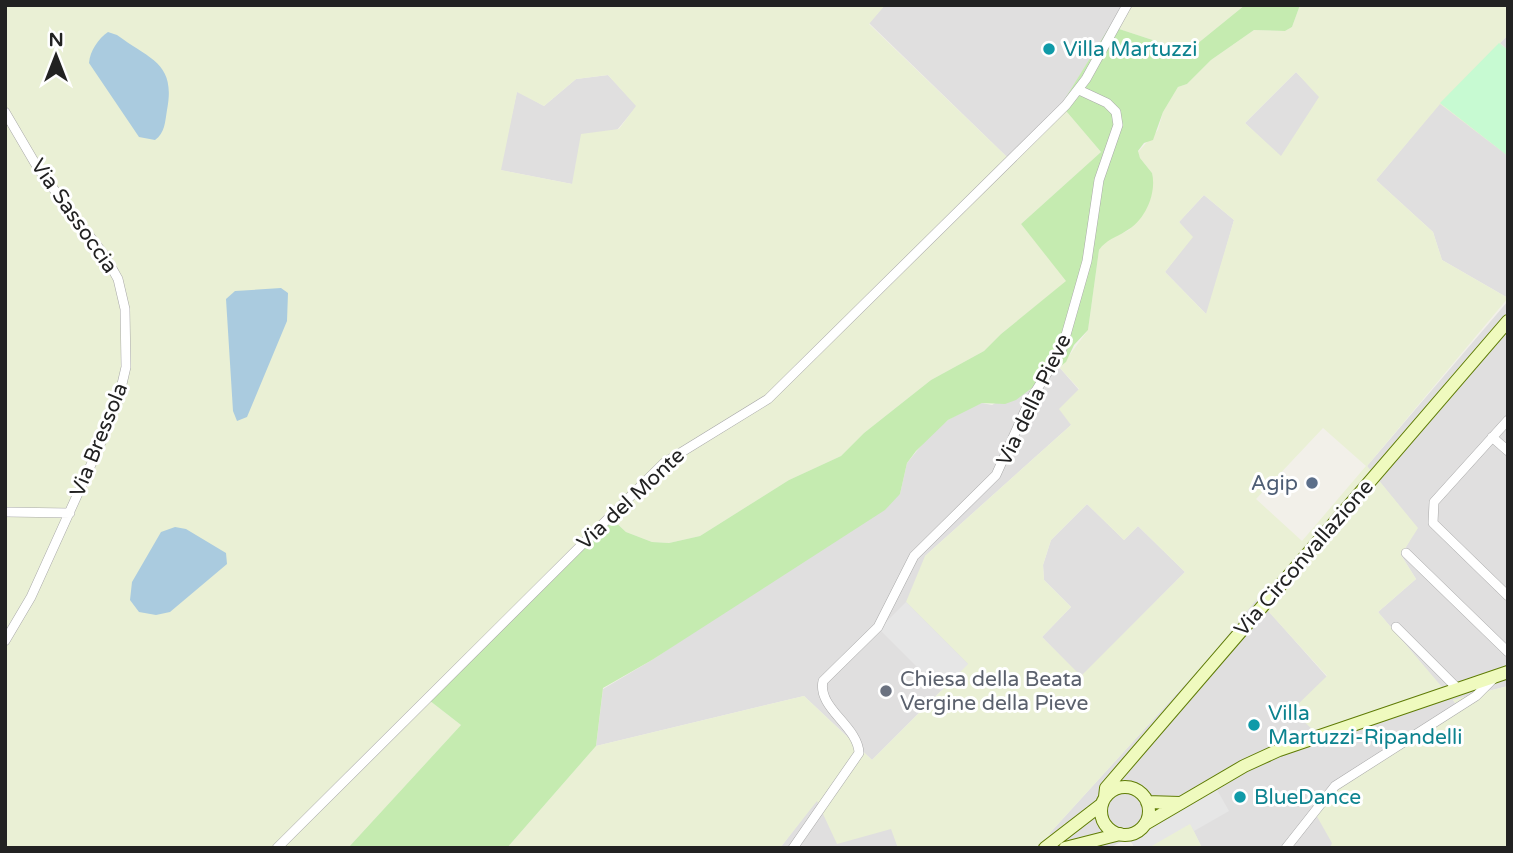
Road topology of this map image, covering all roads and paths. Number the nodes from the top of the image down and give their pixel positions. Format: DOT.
graph roads {
  1 [pos="1127,5"];
  2 [pos="1079,90"];
  3 [pos="5,112"];
  4 [pos="1508,321"];
  5 [pos="126,367"];
  6 [pos="1506,424"];
  7 [pos="1492,437"];
  8 [pos="1508,451"];
  9 [pos="5,512"];
  10 [pos="70,513"];
  11 [pos="1406,553"];
  12 [pos="1508,596"];
  13 [pos="1396,626"];
  14 [pos="5,641"];
  15 [pos="1508,652"];
  16 [pos="1502,674"];
  17 [pos="1458,689"];
  18 [pos="1125,766"];
  19 [pos="1126,787"];
  20 [pos="1103,801"];
  21 [pos="1147,802"];
  22 [pos="1181,803"];
  23 [pos="1145,824"];
  24 [pos="1120,834"];
  25 [pos="277,848"];
  26 [pos="793,848"];
  27 [pos="1045,848"];
  28 [pos="1065,848"];
  29 [pos="1286,848"];
  1 -- 2 [label="street, Via del Monte"];
  2 -- 25 [label="street, Via del Monte"];
  2 -- 26 [label="street, Via della Pieve"];
  3 -- 5 [label="street, Via Sassoccia"];
  4 -- 18 [label="main road, Via Circonvallazione"];
  5 -- 10 [label="street, Via Bressola"];
  6 -- 7 [label="street"];
  7 -- 8 [label="street"];
  7 -- 12 [label="street"];
  9 -- 10 [label="street, Via Bressola"];
  10 -- 14 [label="street, Via Bressola"];
  11 -- 15 [label="street"];
  13 -- 17 [label="street"];
  16 -- 17 [label="main road"];
  16 -- 29 [label="street"];
  17 -- 22 [label="main road"];
  18 -- 19 [label="main road"];
  18 -- 20 [label="main road, Via Circonvallazione"];
  19 -- 20 [label="main road"];
  19 -- 21 [label="main road"];
  20 -- 24 [label="main road"];
  20 -- 27 [label="main road, Via Circonvallazione"];
  21 -- 22 [label="main road"];
  21 -- 23 [label="main road"];
  22 -- 23 [label="main road"];
  23 -- 24 [label="main road"];
  24 -- 28 [label="main road"];
}
